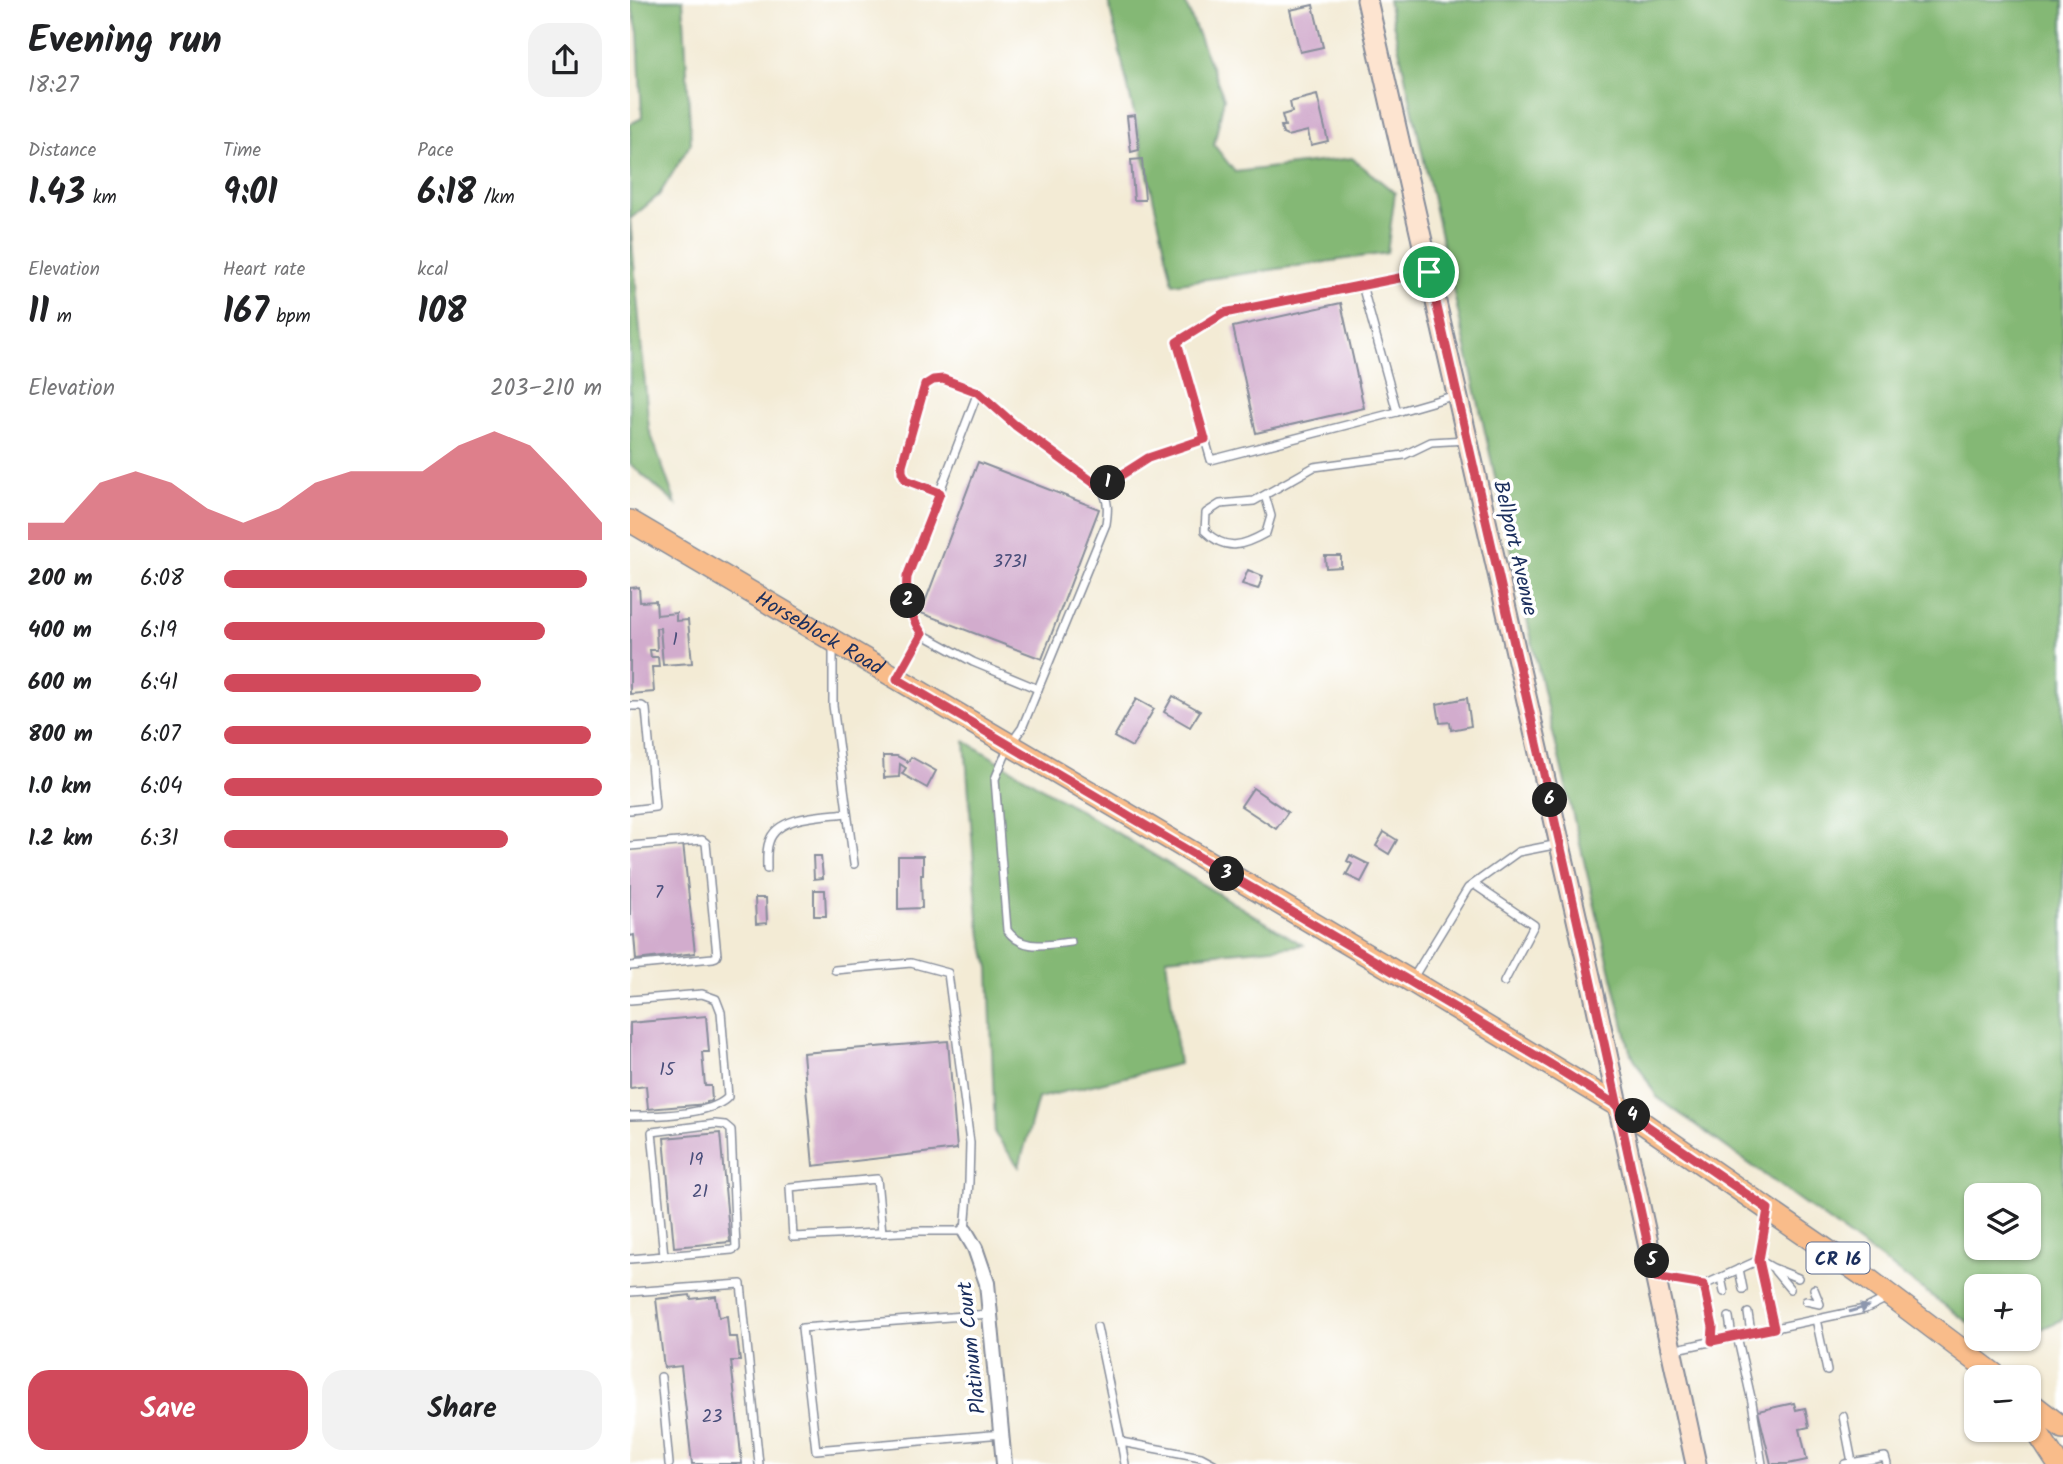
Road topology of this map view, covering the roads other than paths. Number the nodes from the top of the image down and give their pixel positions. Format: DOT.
graph roads {
  1 [pos="1367,0"];
  2 [pos="1429,272"];
  3 [pos="1362,285"];
  4 [pos="978,392"];
  5 [pos="1457,395"];
  6 [pos="1397,412"];
  7 [pos="1205,439"];
  8 [pos="1468,440"];
  9 [pos="1101,488"];
  10 [pos="940,493"];
  11 [pos="1265,495"];
  12 [pos="630,522"];
  13 [pos="922,634"];
  14 [pos="833,641"];
  15 [pos="897,679"];
  16 [pos="1038,689"];
  17 [pos="630,706"];
  18 [pos="1009,746"];
  19 [pos="630,810"];
  20 [pos="847,813"];
  21 [pos="1560,844"];
  22 [pos="630,846"];
  23 [pos="854,864"];
  24 [pos="767,869"];
  25 [pos="1475,885"];
  26 [pos="1071,943"];
  27 [pos="630,966"];
  28 [pos="835,970"];
  29 [pos="1410,981"];
  30 [pos="1504,982"];
  31 [pos="630,1000"];
  32 [pos="1618,1106"];
  33 [pos="630,1116"];
  34 [pos="1768,1209"];
  35 [pos="965,1231"];
  36 [pos="882,1233"];
  37 [pos="664,1256"];
  38 [pos="630,1259"];
  39 [pos="1759,1260"];
  40 [pos="1773,1268"];
  41 [pos="1739,1269"];
  42 [pos="1655,1277"];
  43 [pos="1721,1278"];
  44 [pos="1798,1278"];
  45 [pos="1704,1285"];
  46 [pos="1743,1289"];
  47 [pos="1790,1289"];
  48 [pos="1815,1289"];
  49 [pos="630,1292"];
  50 [pos="1724,1293"];
  51 [pos="1891,1296"];
  52 [pos="1806,1301"];
  53 [pos="1820,1304"];
  54 [pos="1748,1313"];
  55 [pos="991,1314"];
  56 [pos="1729,1317"];
  57 [pos="1825,1318"];
  58 [pos="1816,1320"];
  59 [pos="1097,1327"];
  60 [pos="1774,1328"];
  61 [pos="1751,1333"];
  62 [pos="1735,1336"];
  63 [pos="1712,1341"];
  64 [pos="1671,1350"];
  65 [pos="1982,1365"];
  66 [pos="1828,1371"];
  67 [pos="661,1377"];
  68 [pos="2041,1400"];
  69 [pos="2063,1408"];
  70 [pos="2041,1411"];
  71 [pos="1843,1416"];
  72 [pos="2063,1428"];
  73 [pos="1002,1434"];
  74 [pos="2041,1438"];
  75 [pos="1121,1442"];
  76 [pos="1849,1463"];
  77 [pos="669,1464"];
  78 [pos="759,1464"];
  79 [pos="1004,1464"];
  80 [pos="1125,1464"];
  81 [pos="1214,1464"];
  82 [pos="1696,1464"];
  83 [pos="1762,1464"];
  84 [pos="1887,1464"];
  85 [pos="2058,1464"];
  1 -- 2 [label="main road, Bellport Avenue"];
  2 -- 3 [label="lane"];
  2 -- 5 [label="main road, Bellport Avenue"];
  3 -- 6 [label="lane"];
  3 -- 7 [label="lane"];
  4 -- 9 [label="lane"];
  4 -- 10 [label="lane"];
  4 -- 10 [label="lane"];
  5 -- 6 [label="lane"];
  5 -- 8 [label="main road, Bellport Avenue"];
  6 -- 7 [label="lane"];
  7 -- 9 [label="lane"];
  8 -- 11 [label="lane"];
  8 -- 21 [label="main road, Bellport Avenue"];
  9 -- 16 [label="lane"];
  10 -- 13 [label="lane"];
  11 -- 11 [label="lane"];
  12 -- 14 [label="main road, Horseblock Road / CR 16"];
  13 -- 15 [label="lane"];
  13 -- 16 [label="lane"];
  14 -- 15 [label="main road, Horseblock Road / CR 16"];
  14 -- 20 [label="lane"];
  15 -- 18 [label="main road, Horseblock Road / CR 16"];
  16 -- 18 [label="lane"];
  17 -- 19 [label="lane"];
  18 -- 26 [label="lane"];
  18 -- 29 [label="main road, Horseblock Road / CR 16"];
  20 -- 23 [label="lane"];
  20 -- 24 [label="lane"];
  21 -- 25 [label="lane"];
  21 -- 32 [label="main road, Bellport Avenue"];
  22 -- 27 [label="lane"];
  25 -- 29 [label="lane"];
  25 -- 30 [label="lane"];
  28 -- 35 [label="lane"];
  29 -- 32 [label="main road, Horseblock Road / CR 16"];
  31 -- 33 [label="lane"];
  32 -- 34 [label="main road, Horseblock Road / CR 16"];
  32 -- 42 [label="main road, Bellport Avenue"];
  34 -- 39 [label="lane"];
  34 -- 51 [label="main road, Horseblock Road / CR 16"];
  35 -- 36 [label="lane"];
  35 -- 55 [label="street, Platinum Court"];
  36 -- 36 [label="lane"];
  37 -- 37 [label="lane"];
  37 -- 38 [label="lane"];
  39 -- 40 [label="lane"];
  39 -- 41 [label="lane"];
  39 -- 60 [label="lane"];
  40 -- 44 [label="lane"];
  40 -- 47 [label="lane"];
  41 -- 43 [label="lane"];
  41 -- 46 [label="lane"];
  42 -- 45 [label="lane"];
  42 -- 64 [label="main road, Bellport Avenue"];
  43 -- 45 [label="lane"];
  43 -- 50 [label="lane"];
  45 -- 63 [label="lane"];
  48 -- 53 [label="lane"];
  49 -- 78 [label="lane"];
  57 -- 51 [label="lane, one-way"];
  51 -- 65 [label="main road, Horseblock Road / CR 16"];
  52 -- 53 [label="lane"];
  53 -- 57 [label="lane"];
  54 -- 61 [label="lane"];
  55 -- 73 [label="street, Platinum Court"];
  55 -- 73 [label="lane"];
  56 -- 62 [label="lane"];
  57 -- 58 [label="lane"];
  58 -- 60 [label="lane"];
  58 -- 66 [label="lane"];
  59 -- 75 [label="lane"];
  60 -- 61 [label="lane"];
  61 -- 62 [label="lane"];
  62 -- 63 [label="lane"];
  62 -- 83 [label="lane"];
  63 -- 64 [label="lane"];
  64 -- 82 [label="main road, Bellport Avenue"];
  67 -- 77 [label="lane"];
  68 -- 69 [label="main road"];
  70 -- 72 [label="main road"];
  71 -- 76 [label="lane"];
  73 -- 79 [label="street, Platinum Court"];
  74 -- 85 [label="main road"];
  75 -- 80 [label="lane"];
  75 -- 81 [label="lane"];
  76 -- 84 [label="lane"];
}
